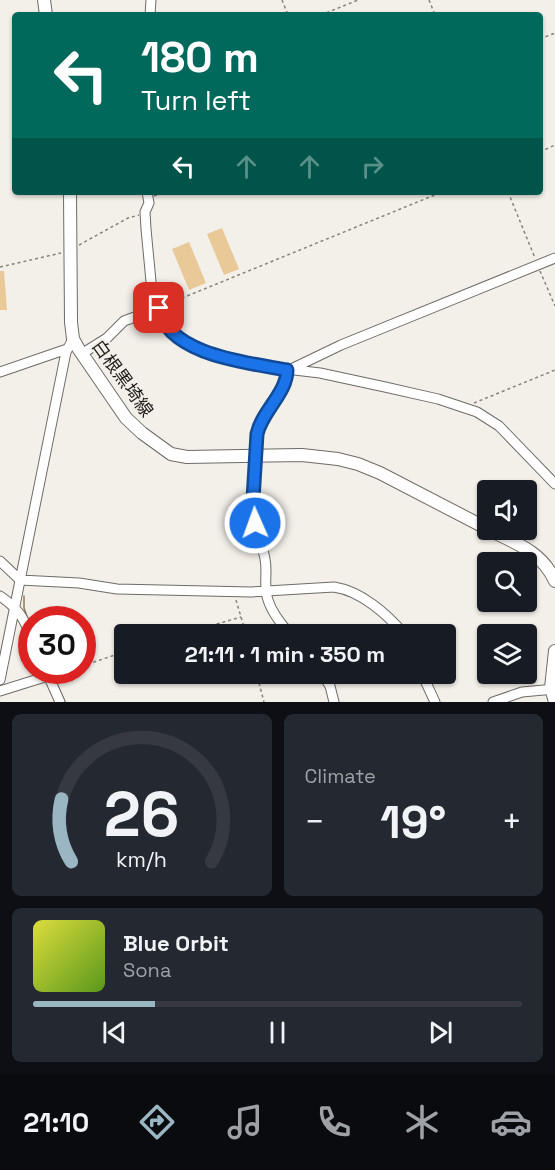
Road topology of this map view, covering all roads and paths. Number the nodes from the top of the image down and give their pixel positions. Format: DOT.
graph roads {
  1 [pos="358,0"];
  2 [pos="328,12"];
  3 [pos="70,195"];
  4 [pos="148,195"];
  5 [pos="435,195"];
  6 [pos="509,195"];
  7 [pos="145,212"];
  8 [pos="70,250"];
  9 [pos="555,258"];
  10 [pos="538,265"];
  11 [pos="0,267"];
  12 [pos="555,306"];
  13 [pos="159,308"];
  14 [pos="70,344"];
  15 [pos="83,353"];
  16 [pos="287,370"];
  17 [pos="555,370"];
  18 [pos="0,372"];
  19 [pos="462,407"];
  20 [pos="255,455"];
  21 [pos="554,482"];
  22 [pos="477,523"];
  23 [pos="508,540"];
  24 [pos="0,561"];
  25 [pos="20,580"];
  26 [pos="555,581"];
  27 [pos="265,590"];
  28 [pos="234,591"];
  29 [pos="0,596"];
  30 [pos="15,606"];
  31 [pos="18,610"];
  32 [pos="241,617"];
  33 [pos="217,624"];
  34 [pos="243,624"];
  35 [pos="282,624"];
  36 [pos="395,624"];
  37 [pos="555,651"];
  38 [pos="114,655"];
  39 [pos="96,661"];
  40 [pos="0,680"];
  41 [pos="18,684"];
  42 [pos="52,684"];
  43 [pos="262,684"];
  44 [pos="329,684"];
  45 [pos="427,684"];
  46 [pos="553,689"];
  47 [pos="0,691"];
  48 [pos="60,702"];
  49 [pos="264,702"];
  50 [pos="334,702"];
  51 [pos="435,702"];
  52 [pos="492,702"];
  53 [pos="555,702"];
  1 -- 2 [label="path"];
  3 -- 8 [label="main road, 白根黒埼線"];
  4 -- 7 [label="street"];
  5 -- 13 [label="path"];
  6 -- 10 [label="path"];
  7 -- 8 [label="path"];
  7 -- 13 [label="street"];
  8 -- 11 [label="path"];
  8 -- 14 [label="main road, 白根黒埼線"];
  9 -- 10 [label="street"];
  10 -- 12 [label="path"];
  10 -- 16 [label="street"];
  13 -- 15 [label="street"];
  13 -- 16 [label="street"];
  14 -- 15 [label="main road, 白根黒埼線"];
  14 -- 18 [label="street"];
  14 -- 25 [label="street"];
  15 -- 20 [label="main road, 白根黒埼線"];
  16 -- 19 [label="street"];
  16 -- 20 [label="street"];
  17 -- 19 [label="path"];
  19 -- 21 [label="street"];
  20 -- 22 [label="main road, 白根黒埼線"];
  20 -- 27 [label="street"];
  23 -- 26 [label="main road, 白根黒埼線"];
  24 -- 25 [label="street"];
  25 -- 28 [label="street"];
  25 -- 30 [label="street"];
  27 -- 28 [label="street"];
  27 -- 35 [label="street"];
  27 -- 36 [label="street"];
  28 -- 32 [label="path"];
  29 -- 30 [label="street"];
  30 -- 31 [label="street"];
  30 -- 40 [label="street"];
  32 -- 33 [label="path"];
  32 -- 34 [label="path"];
  37 -- 46 [label="main road"];
  38 -- 39 [label="path"];
  41 -- 47 [label="street"];
  42 -- 48 [label="street"];
  43 -- 49 [label="path"];
  44 -- 50 [label="street"];
  45 -- 51 [label="street"];
  46 -- 52 [label="street"];
  46 -- 53 [label="main road"];
}
